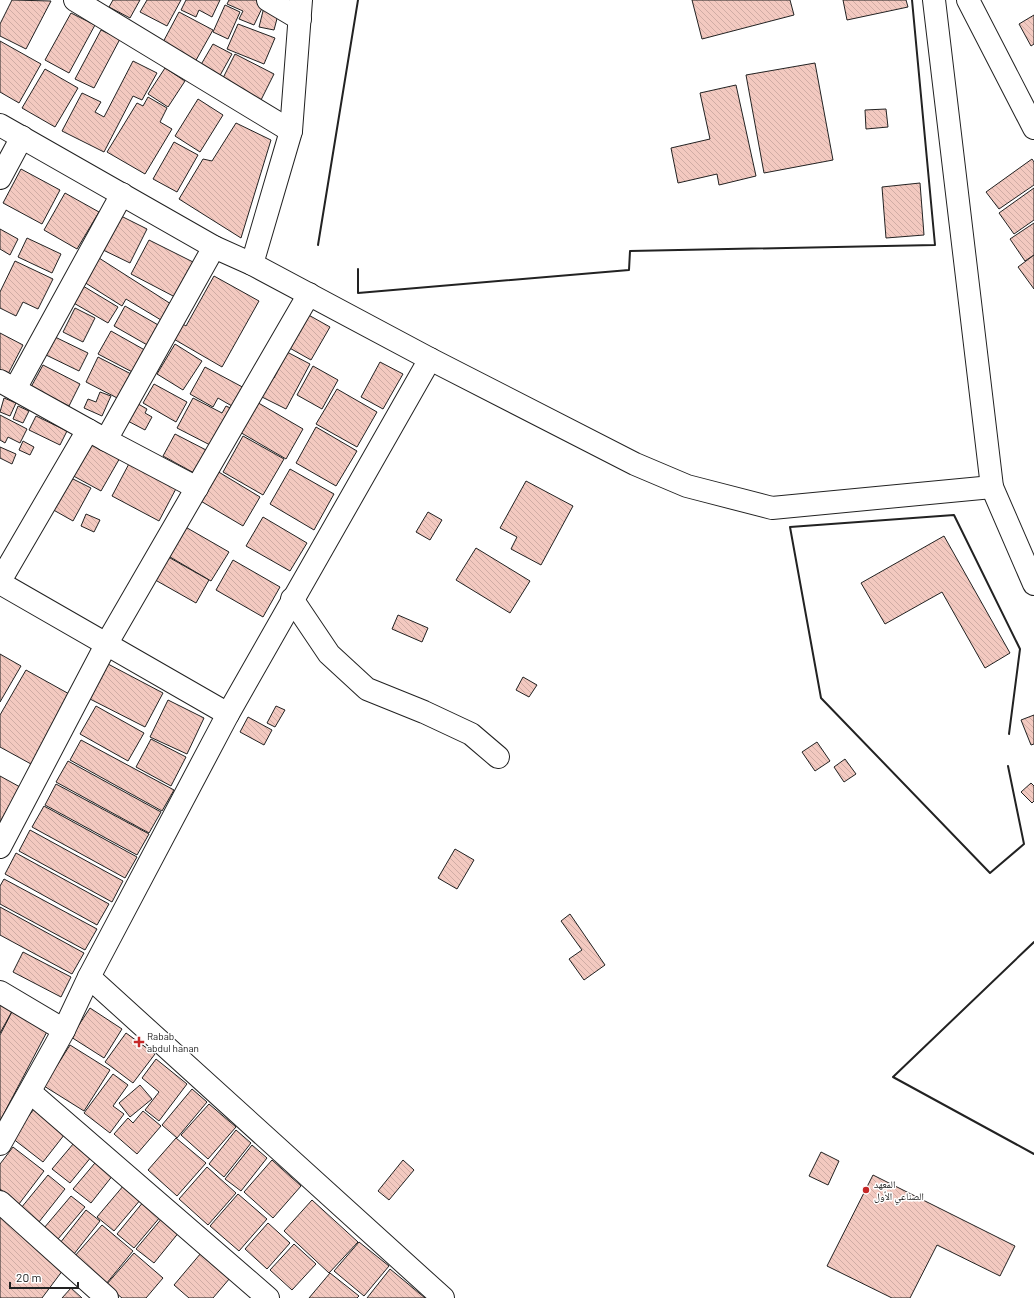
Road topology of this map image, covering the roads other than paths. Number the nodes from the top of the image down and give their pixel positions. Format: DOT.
graph roads {
  1 [pos="75,0"];
  2 [pos="268,0"];
  3 [pos="934,0"];
  4 [pos="968,0"];
  5 [pos="301,9"];
  6 [pos="0,124"];
  7 [pos="1034,128"];
  8 [pos="291,131"];
  9 [pos="22,137"];
  10 [pos="0,178"];
  11 [pos="122,194"];
  12 [pos="214,247"];
  13 [pos="252,264"];
  14 [pos="309,294"];
  15 [pos="430,359"];
  16 [pos="7,385"];
  17 [pos="97,435"];
  18 [pos="992,487"];
  19 [pos="197,488"];
  20 [pos="0,582"];
  21 [pos="1034,584"];
  22 [pos="292,599"];
  23 [pos="107,643"];
  24 [pos="228,714"];
  25 [pos="498,757"];
  26 [pos="0,847"];
  27 [pos="89,977"];
  28 [pos="0,992"];
  29 [pos="64,1030"];
  30 [pos="30,1092"];
  31 [pos="0,1144"];
  32 [pos="0,1202"];
  33 [pos="439,1297"];
  34 [pos="107,1298"];
  35 [pos="268,1298"];
  1 -- 8 [label="street"];
  2 -- 5 [label="street"];
  3 -- 18 [label="street"];
  4 -- 7 [label="street"];
  5 -- 8 [label="street"];
  6 -- 9 [label="street"];
  8 -- 13 [label="street"];
  9 -- 10 [label="street"];
  9 -- 11 [label="street"];
  11 -- 12 [label="street"];
  11 -- 16 [label="street"];
  12 -- 13 [label="street"];
  12 -- 17 [label="street"];
  13 -- 14 [label="street"];
  14 -- 15 [label="street"];
  14 -- 19 [label="street"];
  15 -- 18 [label="street"];
  15 -- 22 [label="street"];
  16 -- 17 [label="street"];
  17 -- 19 [label="street"];
  17 -- 20 [label="street"];
  18 -- 21 [label="street"];
  19 -- 23 [label="street"];
  20 -- 23 [label="street"];
  22 -- 24 [label="street"];
  22 -- 25 [label="street"];
  23 -- 24 [label="street"];
  23 -- 26 [label="street"];
  24 -- 27 [label="street"];
  27 -- 29 [label="street"];
  27 -- 33 [label="street"];
  28 -- 29 [label="street"];
  29 -- 30 [label="street"];
  30 -- 31 [label="street"];
  30 -- 35 [label="street"];
  32 -- 34 [label="street"];
}
